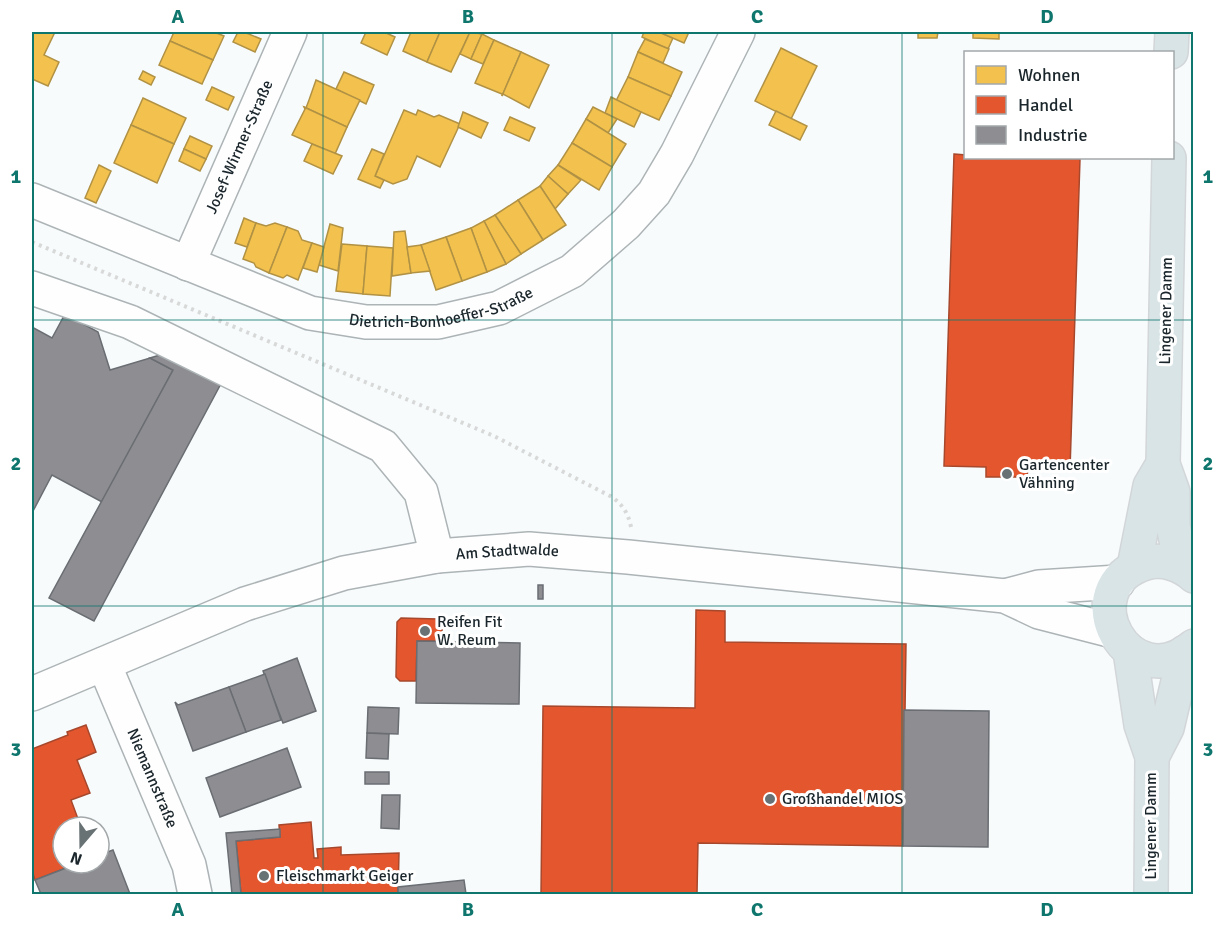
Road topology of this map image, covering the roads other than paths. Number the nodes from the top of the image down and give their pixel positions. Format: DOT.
graph roads {
  1 [pos="290,32"];
  2 [pos="738,32"];
  3 [pos="1172,32"];
  4 [pos="1171,51"];
  5 [pos="1169,159"];
  6 [pos="32,200"];
  7 [pos="188,264"];
  8 [pos="32,288"];
  9 [pos="1163,464"];
  10 [pos="437,556"];
  11 [pos="1188,572"];
  12 [pos="1126,575"];
  13 [pos="1005,596"];
  14 [pos="1121,641"];
  15 [pos="1190,649"];
  16 [pos="104,664"];
  17 [pos="32,694"];
  18 [pos="1152,757"];
  19 [pos="195,894"];
  20 [pos="1151,894"];
  1 -- 7 [label="street, Josef-Wirmer-Straße"];
  2 -- 7 [label="street, Dietrich-Bonhoeffer-Straße"];
  3 -- 4 [label="main road"];
  5 -- 9 [label="main road, Lingener Damm"];
  6 -- 7 [label="street, Dietrich-Bonhoeffer-Straße"];
  8 -- 10 [label="street"];
  9 -- 11 [label="main road, Lingener Damm"];
  9 -- 12 [label="main road, Lingener Damm"];
  10 -- 13 [label="street, Am Stadtwalde"];
  10 -- 16 [label="street, Am Stadtwalde"];
  11 -- 12 [label="main road"];
  12 -- 13 [label="street, Am Stadtwalde"];
  12 -- 14 [label="main road, Lingener Damm"];
  13 -- 14 [label="street, Am Stadtwalde"];
  14 -- 15 [label="main road"];
  14 -- 18 [label="main road, Lingener Damm"];
  15 -- 18 [label="main road, Lingener Damm"];
  16 -- 17 [label="street, Am Stadtwalde"];
  16 -- 19 [label="street, Niemannstraße"];
  18 -- 20 [label="main road, Lingener Damm"];
}
